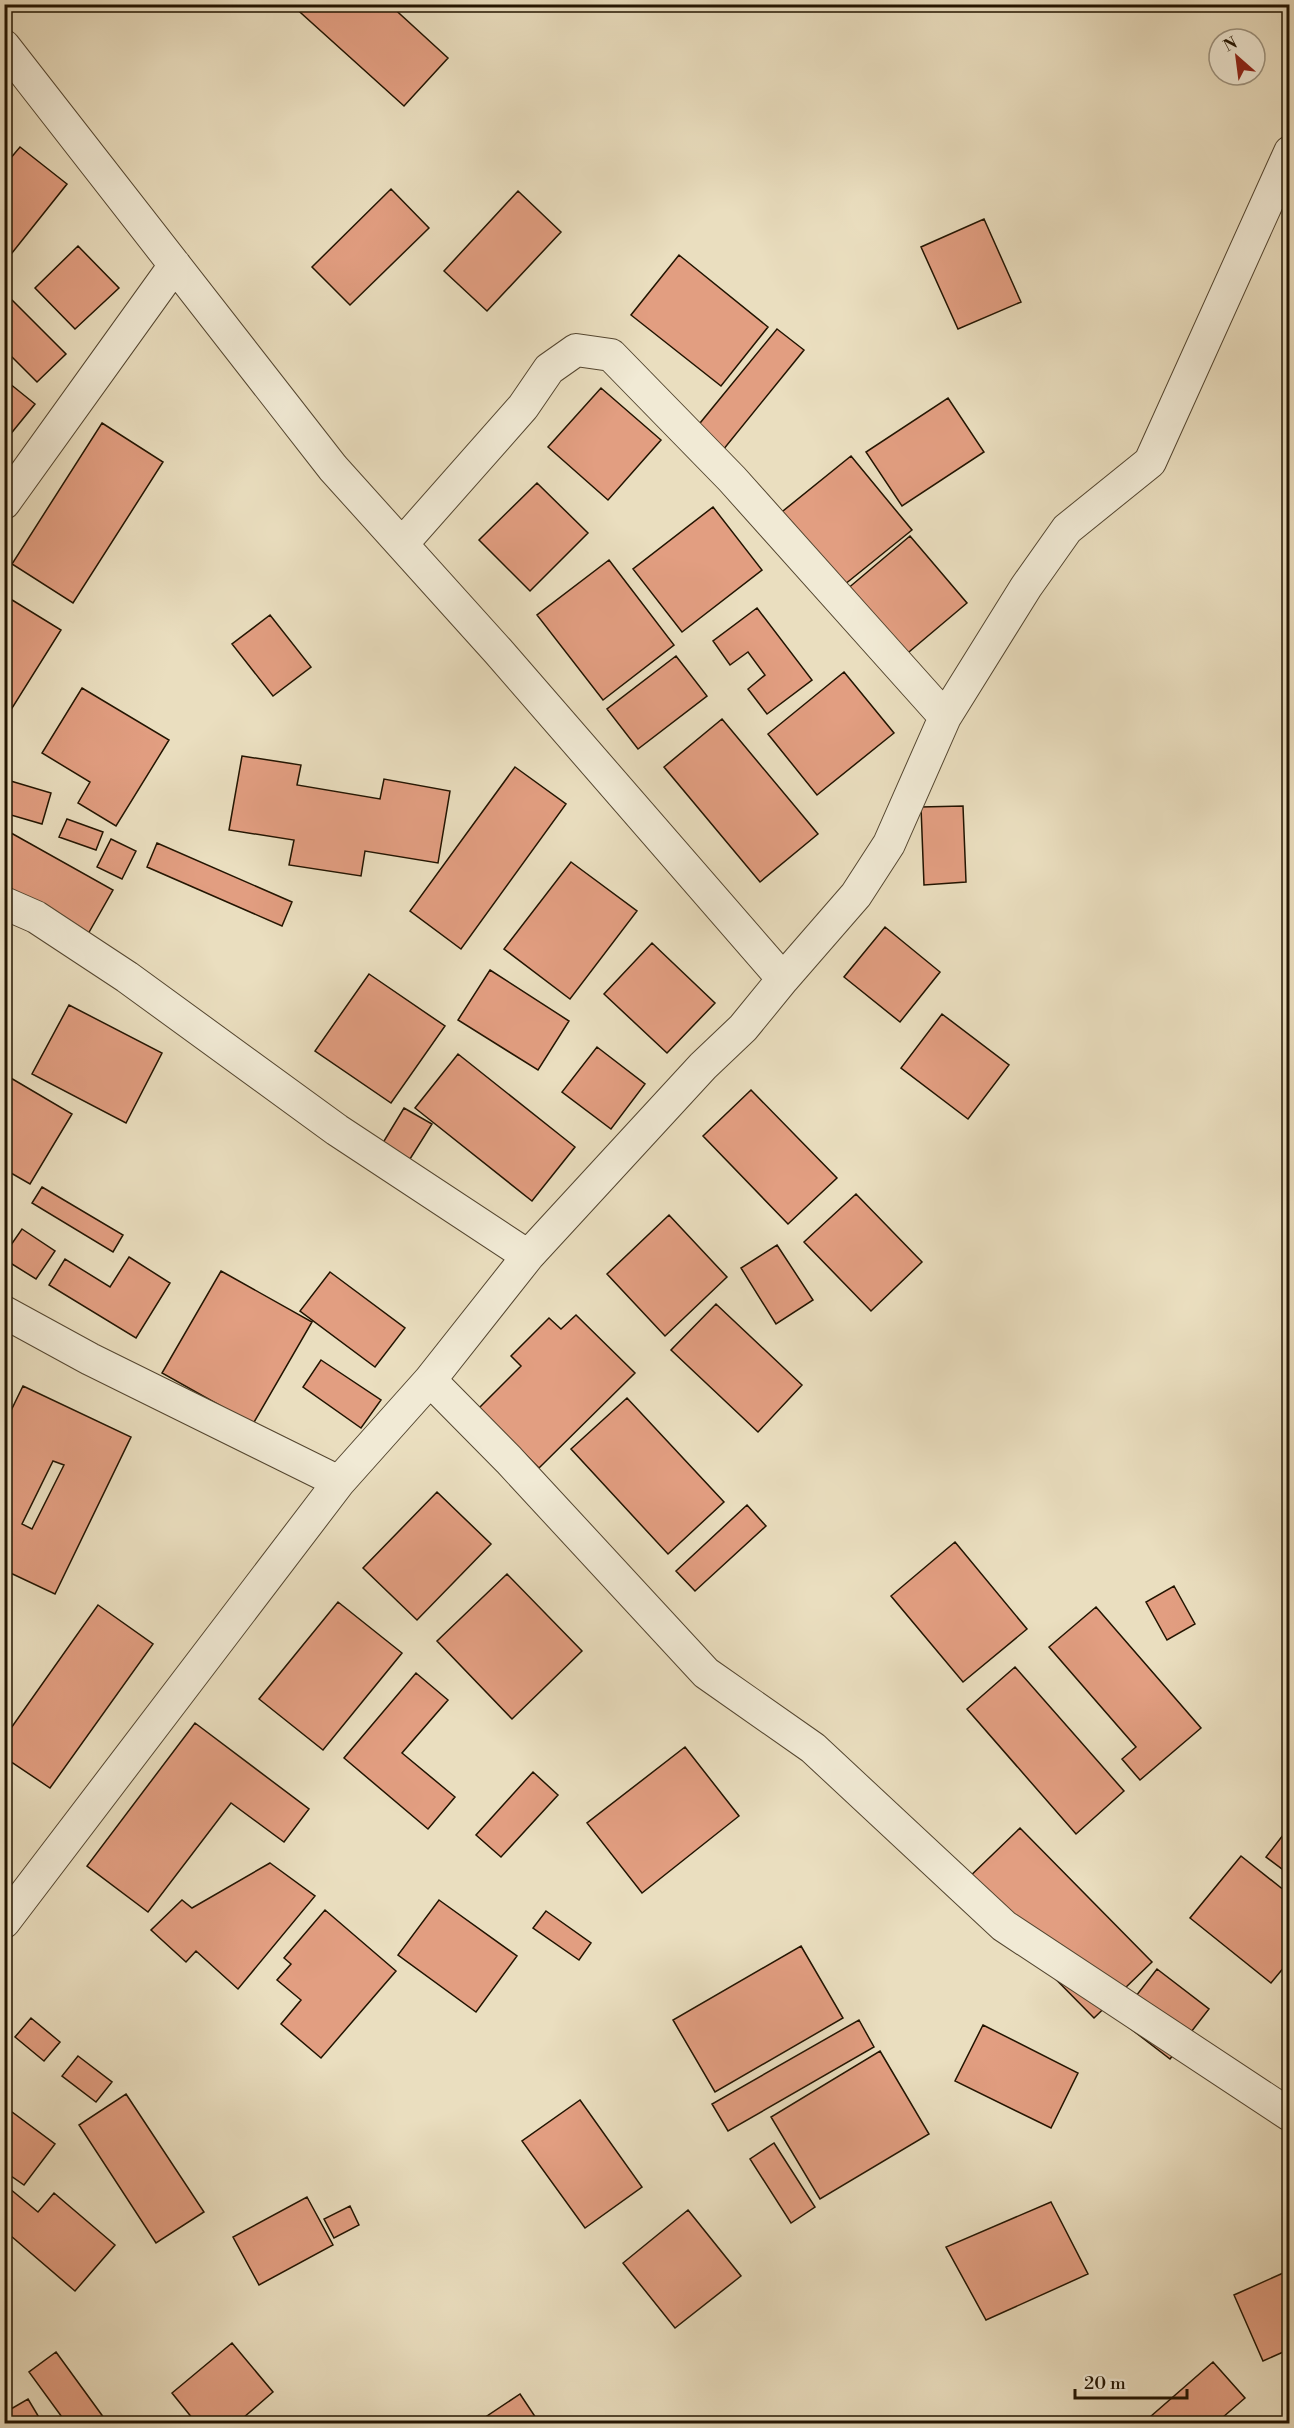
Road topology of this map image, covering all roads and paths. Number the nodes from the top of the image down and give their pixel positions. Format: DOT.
graph roads {
  1 [pos="4,46"];
  2 [pos="1290,152"];
  3 [pos="175,265"];
  4 [pos="4,503"];
  5 [pos="402,544"];
  6 [pos="945,717"];
  7 [pos="4,903"];
  8 [pos="783,979"];
  9 [pos="528,1256"];
  10 [pos="4,1312"];
  11 [pos="430,1380"];
  12 [pos="339,1482"];
  13 [pos="4,1922"];
  14 [pos="1290,2115"];
  1 -- 3 [label="street"];
  2 -- 6 [label="street"];
  3 -- 4 [label="street"];
  3 -- 5 [label="street"];
  5 -- 6 [label="street"];
  5 -- 8 [label="street"];
  6 -- 8 [label="street"];
  7 -- 9 [label="street"];
  8 -- 9 [label="street"];
  9 -- 11 [label="street"];
  10 -- 12 [label="street"];
  11 -- 12 [label="street"];
  11 -- 14 [label="street"];
  12 -- 13 [label="street"];
}
